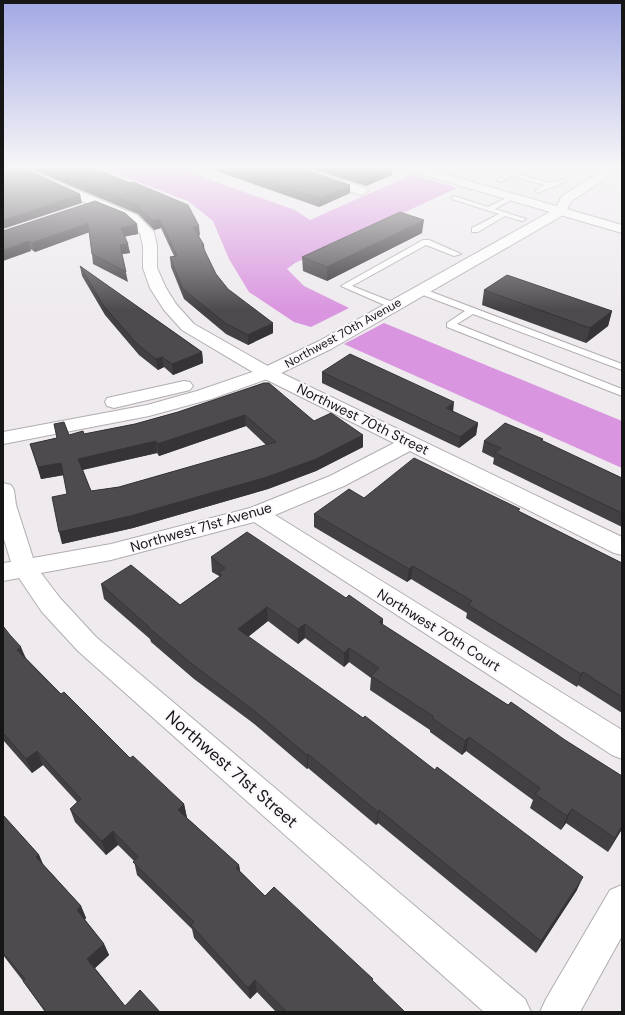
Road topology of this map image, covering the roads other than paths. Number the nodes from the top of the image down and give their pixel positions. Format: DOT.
graph roads {
  1 [pos="124,214"];
  2 [pos="504,214"];
  3 [pos="505,214"];
  4 [pos="530,214"];
  5 [pos="548,214"];
  6 [pos="586,214"];
  7 [pos="522,219"];
  8 [pos="622,229"];
  9 [pos="475,230"];
  10 [pos="457,254"];
  11 [pos="421,291"];
  12 [pos="385,303"];
  13 [pos="472,310"];
  14 [pos="338,322"];
  15 [pos="311,336"];
  16 [pos="250,364"];
  17 [pos="622,367"];
  18 [pos="267,373"];
  19 [pos="622,393"];
  20 [pos="3,424"];
  21 [pos="3,438"];
  22 [pos="410,443"];
  23 [pos="3,490"];
  24 [pos="257,514"];
  25 [pos="622,547"];
  26 [pos="14,569"];
  27 [pos="622,746"];
  28 [pos="622,902"];
  29 [pos="512,1012"];
  30 [pos="559,1012"];
  1 -- 16 [label="street, Northwest 70th Street"];
  2 -- 9 [label="lane"];
  3 -- 7 [label="lane"];
  4 -- 7 [label="street, Northwest 70th Avenue"];
  5 -- 11 [label="street, Northwest 70th Avenue"];
  6 -- 8 [label="street"];
  7 -- 10 [label="street, Northwest 70th Avenue"];
  10 -- 12 [label="street, Northwest 70th Avenue"];
  10 -- 12 [label="lane"];
  11 -- 12 [label="street, Northwest 70th Avenue"];
  11 -- 13 [label="lane"];
  12 -- 14 [label="street, Northwest 70th Avenue"];
  12 -- 18 [label="street, Northwest 70th Avenue"];
  13 -- 17 [label="lane"];
  13 -- 19 [label="lane"];
  15 -- 16 [label="street, Northwest 70th Avenue"];
  16 -- 18 [label="street, Northwest 70th Street"];
  16 -- 20 [label="street, Northwest 70th Avenue"];
  18 -- 21 [label="street, Northwest 70th Avenue"];
  18 -- 22 [label="street, Northwest 70th Street"];
  22 -- 24 [label="street, Northwest 71st Avenue"];
  22 -- 25 [label="street, Northwest 70th Street"];
  23 -- 26 [label="street, Northwest 71st Street"];
  24 -- 26 [label="street, Northwest 71st Avenue"];
  24 -- 27 [label="street, Northwest 70th Court"];
  26 -- 29 [label="street, Northwest 71st Street"];
  28 -- 30 [label="street"];
}
